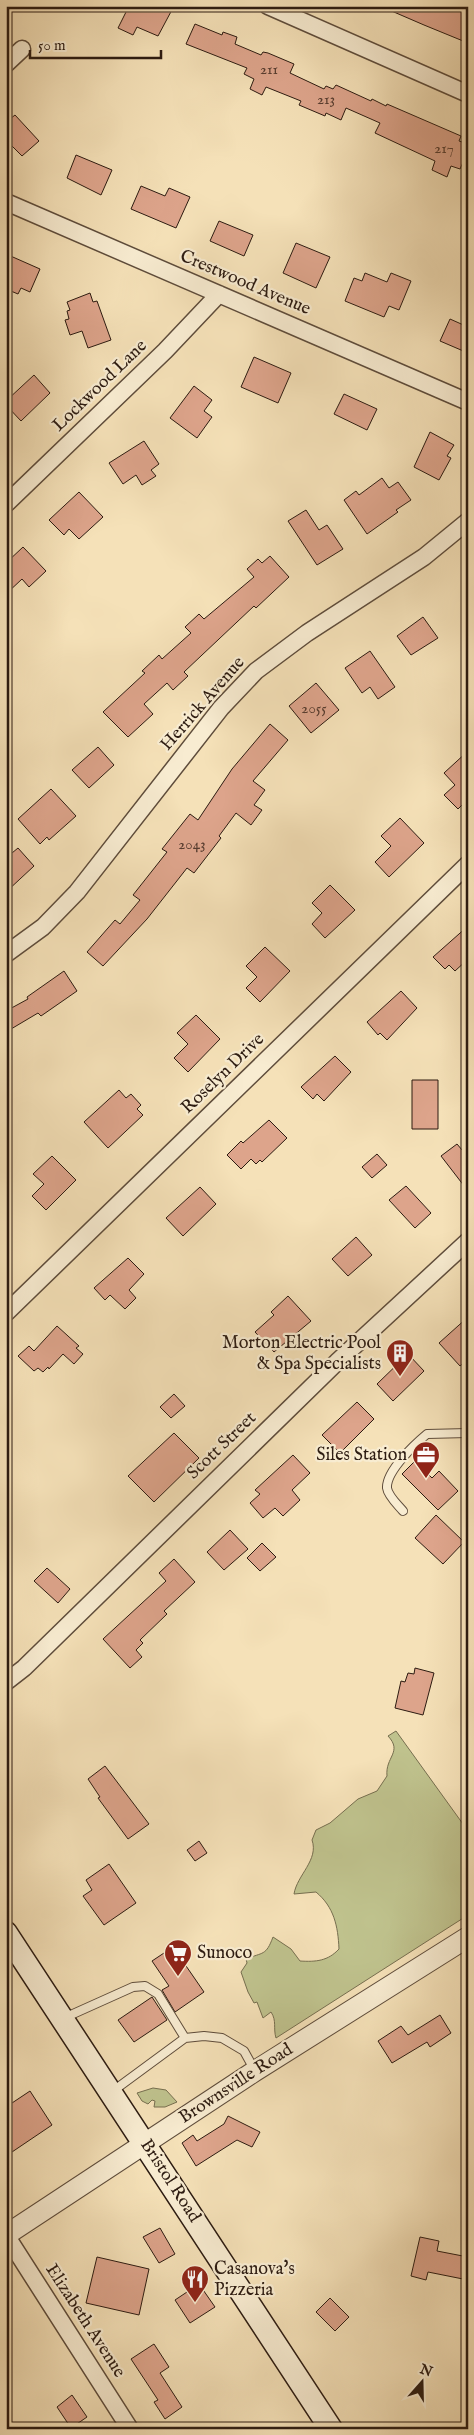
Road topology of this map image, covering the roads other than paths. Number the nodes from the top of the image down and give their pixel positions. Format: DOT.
graph roads {
  1 [pos="268,6"];
  2 [pos="22,49"];
  3 [pos="6,64"];
  4 [pos="468,94"];
  5 [pos="6,202"];
  6 [pos="219,294"];
  7 [pos="468,402"];
  8 [pos="6,504"];
  9 [pos="468,521"];
  10 [pos="468,864"];
  11 [pos="6,954"];
  12 [pos="468,1241"];
  13 [pos="6,1313"];
  14 [pos="468,1433"];
  15 [pos="403,1511"];
  16 [pos="6,1682"];
  17 [pos="6,1933"];
  18 [pos="468,1938"];
  19 [pos="64,2018"];
  20 [pos="185,2038"];
  21 [pos="255,2071"];
  22 [pos="112,2092"];
  23 [pos="145,2143"];
  24 [pos="6,2235"];
  25 [pos="130,2429"];
  26 [pos="332,2429"];
  1 -- 4 [label="street"];
  2 -- 3 [label="street"];
  5 -- 6 [label="street, Crestwood Avenue"];
  6 -- 7 [label="street, Crestwood Avenue"];
  6 -- 8 [label="street, Lockwood Lane"];
  9 -- 11 [label="street, Herrick Avenue"];
  10 -- 13 [label="street, Roselyn Drive"];
  12 -- 16 [label="street, Scott Street"];
  14 -- 15 [label="lane"];
  17 -- 19 [label="main road, Bristol Road"];
  18 -- 21 [label="street, Brownsville Road"];
  19 -- 20 [label="lane"];
  19 -- 22 [label="main road, Bristol Road"];
  20 -- 21 [label="lane"];
  20 -- 22 [label="lane"];
  21 -- 23 [label="street, Brownsville Road"];
  22 -- 23 [label="main road, Bristol Road"];
  23 -- 24 [label="street, Brownsville Road"];
  23 -- 26 [label="main road, Bristol Road"];
  24 -- 25 [label="street, Elizabeth Avenue"];
}
